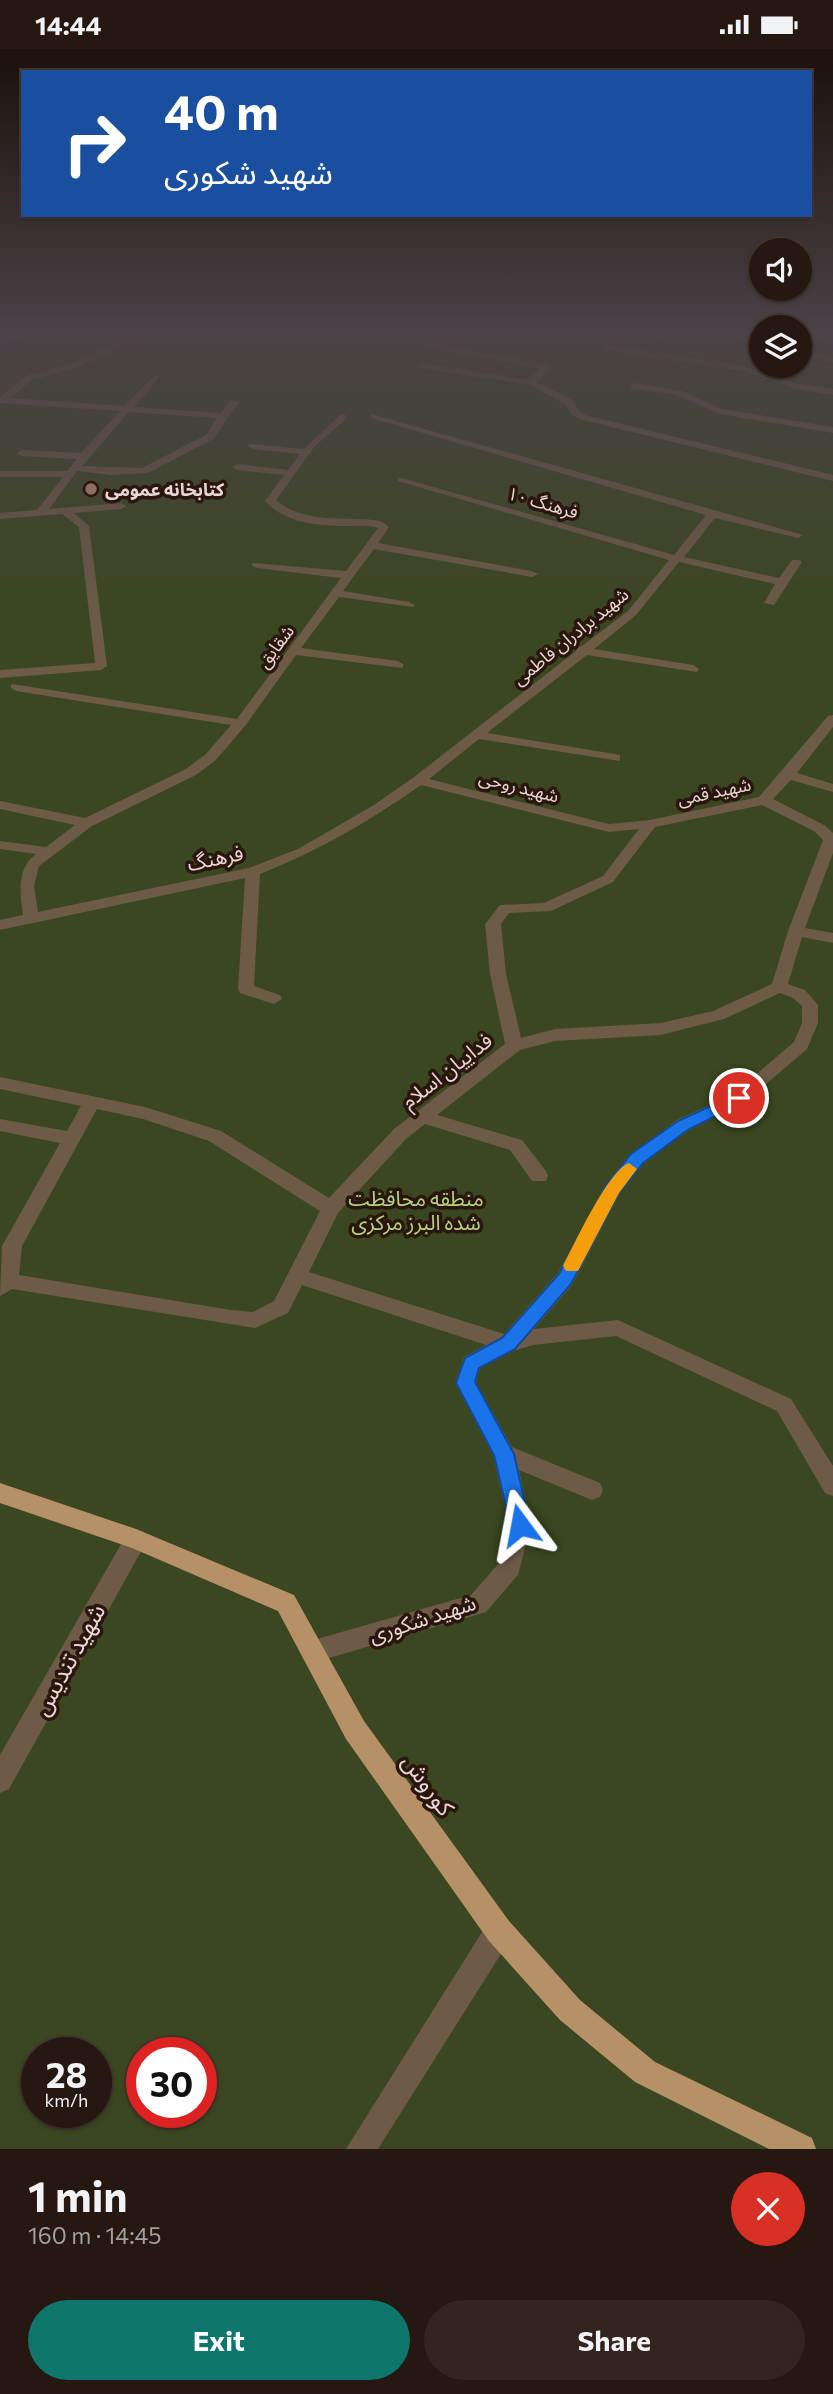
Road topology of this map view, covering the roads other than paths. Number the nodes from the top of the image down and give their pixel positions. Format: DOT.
graph roads {
  1 [pos="108,428"];
  2 [pos="216,428"];
  3 [pos="331,428"];
  4 [pos="416,428"];
  5 [pos="627,428"];
  6 [pos="253,446"];
  7 [pos="307,452"];
  8 [pos="22,453"];
  9 [pos="84,456"];
  10 [pos="237,467"];
  11 [pos="71,471"];
  12 [pos="291,473"];
  13 [pos="0,474"];
  14 [pos="833,478"];
  15 [pos="402,479"];
  16 [pos="121,506"];
  17 [pos="65,511"];
  18 [pos="40,513"];
  19 [pos="713,514"];
  20 [pos="0,516"];
  21 [pos="798,535"];
  22 [pos="371,545"];
  23 [pos="674,558"];
  24 [pos="796,562"];
  25 [pos="257,565"];
  26 [pos="532,574"];
  27 [pos="349,575"];
  28 [pos="782,582"];
  29 [pos="337,593"];
  30 [pos="770,603"];
  31 [pos="408,605"];
  32 [pos="581,650"];
  33 [pos="293,651"];
  34 [pos="398,665"];
  35 [pos="693,669"];
  36 [pos="0,674"];
  37 [pos="16,687"];
  38 [pos="240,723"];
  39 [pos="830,728"];
  40 [pos="477,735"];
  41 [pos="615,758"];
  42 [pos="788,775"];
  43 [pos="419,780"];
  44 [pos="833,788"];
  45 [pos="764,800"];
  46 [pos="0,805"];
  47 [pos="87,823"];
  48 [pos="650,824"];
  49 [pos="609,828"];
  50 [pos="0,845"];
  51 [pos="47,851"];
  52 [pos="253,872"];
  53 [pos="31,919"];
  54 [pos="0,925"];
  55 [pos="796,931"];
  56 [pos="833,938"];
  57 [pos="779,987"];
  58 [pos="274,999"];
  59 [pos="514,1046"];
  60 [pos="0,1083"];
  61 [pos="93,1101"];
  62 [pos="424,1117"];
  63 [pos="0,1125"];
  64 [pos="73,1139"];
  65 [pos="539,1176"];
  66 [pos="331,1208"];
  67 [pos="297,1276"];
  68 [pos="5,1284"];
  69 [pos="508,1344"];
  70 [pos="504,1454"];
  71 [pos="833,1486"];
  72 [pos="592,1490"];
  73 [pos="0,1493"];
  74 [pos="136,1539"];
  75 [pos="312,1651"];
  76 [pos="0,1780"];
  77 [pos="499,1931"];
  78 [pos="361,2149"];
  79 [pos="801,2149"];
  1 -- 9 [label="street"];
  2 -- 11 [label="street"];
  3 -- 7 [label="street"];
  4 -- 19 [label="street"];
  5 -- 14 [label="street"];
  6 -- 7 [label="street"];
  7 -- 12 [label="street"];
  8 -- 9 [label="street"];
  9 -- 11 [label="street"];
  10 -- 12 [label="street"];
  11 -- 13 [label="street"];
  11 -- 18 [label="street"];
  12 -- 22 [label="street"];
  15 -- 23 [label="street, فرهنگ ۱۰"];
  16 -- 17 [label="street"];
  17 -- 18 [label="street"];
  17 -- 36 [label="street"];
  18 -- 20 [label="street"];
  19 -- 21 [label="street"];
  19 -- 23 [label="street, شهید برادران فاطمی"];
  22 -- 26 [label="street"];
  22 -- 27 [label="street, شقایق"];
  23 -- 28 [label="street, فرهنگ ۱۰"];
  23 -- 32 [label="street, شهید برادران فاطمی"];
  24 -- 28 [label="street"];
  25 -- 27 [label="street"];
  27 -- 29 [label="street, شقایق"];
  28 -- 30 [label="street"];
  29 -- 31 [label="street"];
  29 -- 33 [label="street, شقایق"];
  32 -- 35 [label="street"];
  32 -- 40 [label="street, شهید برادران فاطمی"];
  33 -- 34 [label="street"];
  33 -- 38 [label="street, شقایق"];
  37 -- 38 [label="street"];
  38 -- 47 [label="street, شقایق"];
  39 -- 42 [label="street, شهید قمی"];
  40 -- 41 [label="street"];
  40 -- 43 [label="street, شهید برادران فاطمی"];
  42 -- 44 [label="street"];
  42 -- 45 [label="street, شهید قمی"];
  43 -- 49 [label="street, شهید روحی"];
  43 -- 52 [label="street, فرهنگ"];
  45 -- 48 [label="street, شهید قمی"];
  45 -- 55 [label="street"];
  46 -- 47 [label="street"];
  47 -- 51 [label="street, شقایق"];
  48 -- 49 [label="street, شهید قمی"];
  48 -- 59 [label="street"];
  50 -- 51 [label="street"];
  51 -- 53 [label="street, شقایق"];
  52 -- 53 [label="street, فرهنگ"];
  52 -- 58 [label="street"];
  53 -- 54 [label="street, فرهنگ"];
  55 -- 56 [label="street"];
  55 -- 57 [label="street"];
  57 -- 59 [label="street, فداییان اسلام"];
  57 -- 69 [label="street, شهید شکوری"];
  59 -- 62 [label="street, فداییان اسلام"];
  60 -- 61 [label="street"];
  61 -- 64 [label="street"];
  61 -- 66 [label="street"];
  62 -- 65 [label="street"];
  62 -- 66 [label="street, فداییان اسلام"];
  63 -- 64 [label="street"];
  64 -- 68 [label="street"];
  66 -- 67 [label="street, فداییان اسلام"];
  67 -- 68 [label="street, فداییان اسلام"];
  67 -- 69 [label="street"];
  69 -- 70 [label="street, شهید شکوری"];
  69 -- 71 [label="street"];
  70 -- 72 [label="street"];
  70 -- 75 [label="street, شهید شکوری"];
  73 -- 74 [label="main road, کوروش"];
  74 -- 75 [label="main road, کوروش"];
  74 -- 76 [label="street, شهید تندیس"];
  75 -- 77 [label="main road, کوروش"];
  77 -- 78 [label="street"];
  77 -- 79 [label="main road, کوروش"];
}
